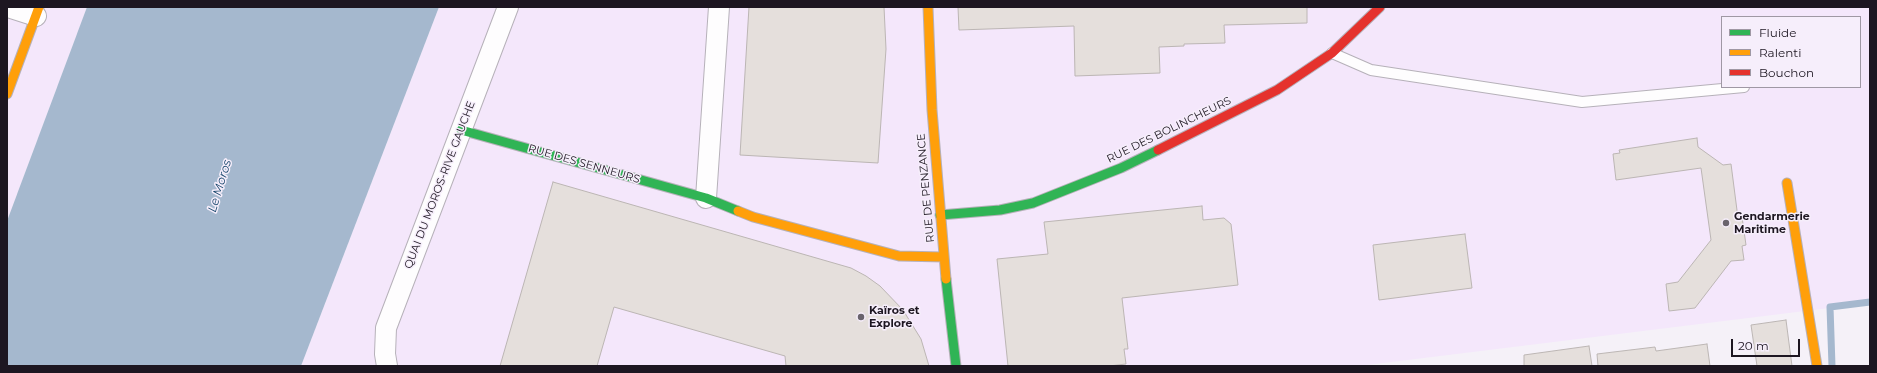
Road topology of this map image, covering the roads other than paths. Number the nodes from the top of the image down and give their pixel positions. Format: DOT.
graph roads {
  1 [pos="8,7"];
  2 [pos="508,7"];
  3 [pos="718,7"];
  4 [pos="928,7"];
  5 [pos="1380,7"];
  6 [pos="37,11"];
  7 [pos="1332,53"];
  8 [pos="1733,88"];
  9 [pos="7,94"];
  10 [pos="461,130"];
  11 [pos="1787,182"];
  12 [pos="706,198"];
  13 [pos="940,215"];
  14 [pos="944,257"];
  15 [pos="387,366"];
  16 [pos="956,366"];
  17 [pos="1817,366"];
  1 -- 6 [label="street"];
  2 -- 10 [label="street, QUAI DU MOROS-RIVE GAUCHE"];
  3 -- 12 [label="street"];
  4 -- 13 [label="street, RUE DE PENZANCE"];
  5 -- 7 [label="street, RUE DES BOLINCHEURS"];
  6 -- 9 [label="street"];
  7 -- 8 [label="lane"];
  7 -- 13 [label="street, RUE DES BOLINCHEURS"];
  10 -- 12 [label="street, RUE DES SENNEURS"];
  10 -- 15 [label="street, QUAI DU MOROS-RIVE GAUCHE"];
  11 -- 17 [label="street"];
  12 -- 14 [label="street, RUE DES SENNEURS"];
  13 -- 14 [label="street, RUE DE PENZANCE"];
  14 -- 16 [label="street, RUE DE PENZANCE"];
}
